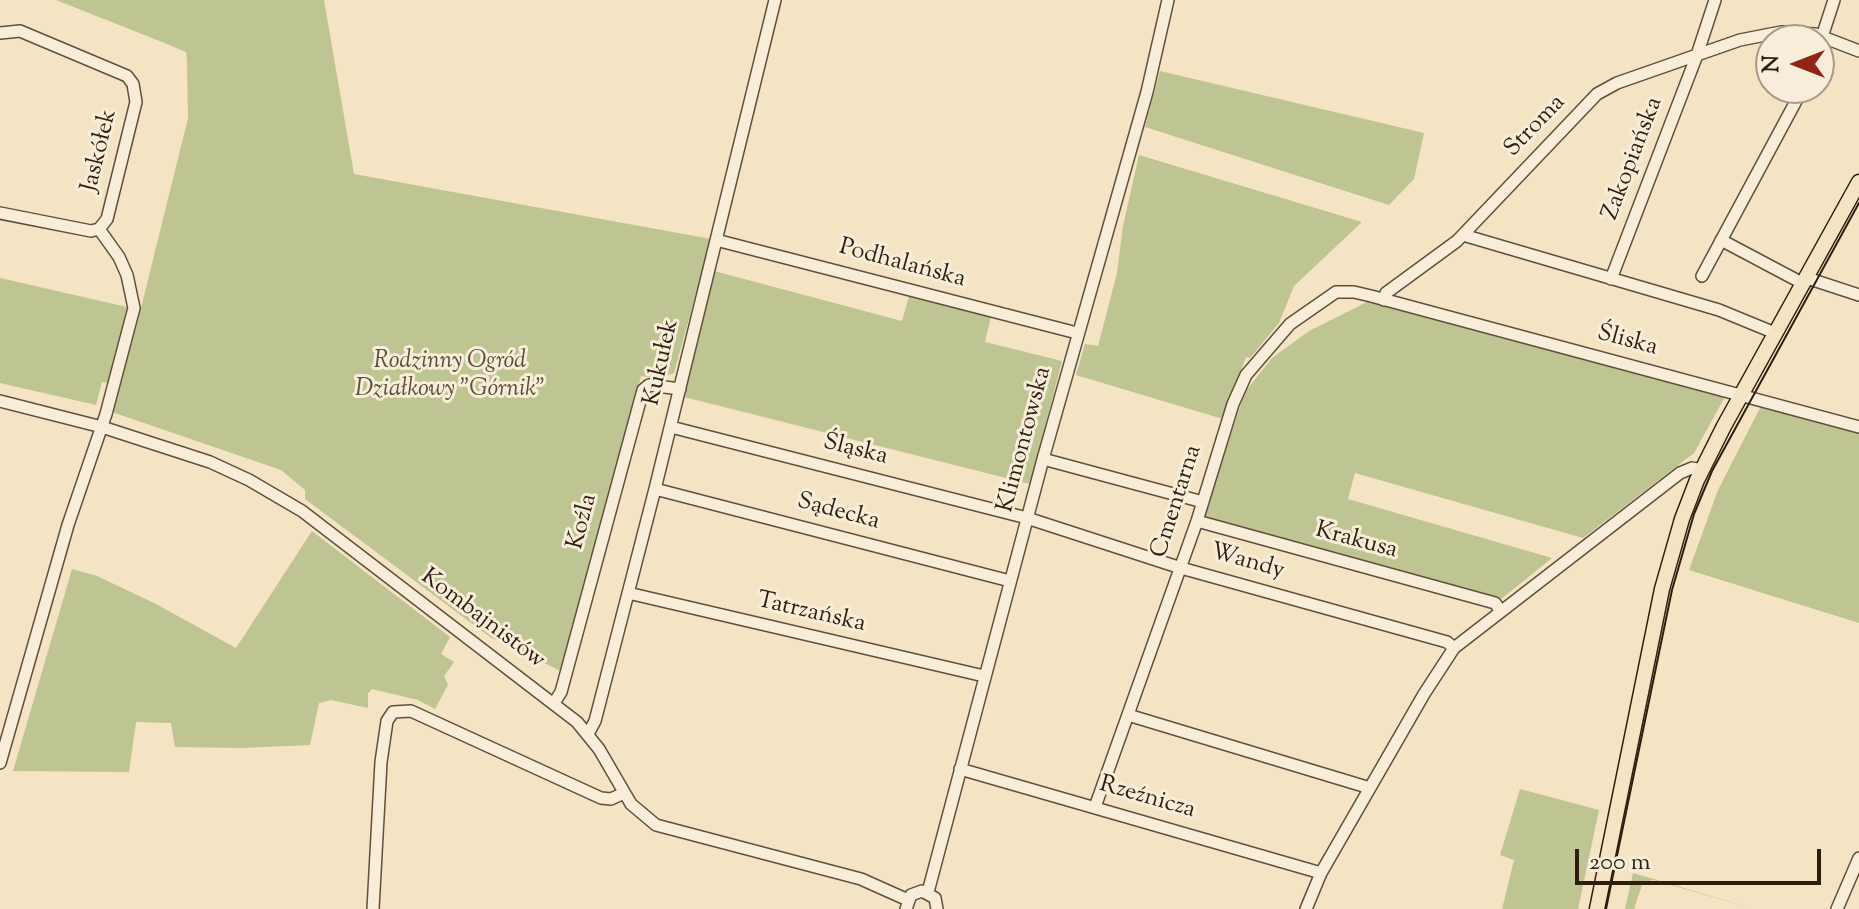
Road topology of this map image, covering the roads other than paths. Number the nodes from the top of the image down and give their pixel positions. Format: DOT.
graph roads {
  1 [pos="775,0"];
  2 [pos="1168,0"];
  3 [pos="1715,0"];
  4 [pos="1834,0"];
  5 [pos="1826,24"];
  6 [pos="0,33"];
  7 [pos="1755,37"];
  8 [pos="1835,45"];
  9 [pos="1859,51"];
  10 [pos="1697,55"];
  11 [pos="1794,104"];
  12 [pos="1859,182"];
  13 [pos="0,213"];
  14 [pos="99,229"];
  15 [pos="1463,235"];
  16 [pos="716,240"];
  17 [pos="1721,240"];
  18 [pos="1702,276"];
  19 [pos="1611,279"];
  20 [pos="1805,281"];
  21 [pos="1859,295"];
  22 [pos="1384,300"];
  23 [pos="1077,333"];
  24 [pos="1775,333"];
  25 [pos="680,389"];
  26 [pos="1742,395"];
  27 [pos="0,401"];
  28 [pos="102,427"];
  29 [pos="671,427"];
  30 [pos="1859,427"];
  31 [pos="1043,459"];
  32 [pos="1702,470"];
  33 [pos="655,489"];
  34 [pos="1203,502"];
  35 [pos="1027,518"];
  36 [pos="1197,521"];
  37 [pos="1181,568"];
  38 [pos="1010,581"];
  39 [pos="628,593"];
  40 [pos="1500,610"];
  41 [pos="1454,648"];
  42 [pos="984,676"];
  43 [pos="554,703"];
  44 [pos="1128,715"];
  45 [pos="588,734"];
  46 [pos="0,763"];
  47 [pos="960,769"];
  48 [pos="1370,788"];
  49 [pos="624,793"];
  50 [pos="1095,807"];
  51 [pos="1859,858"];
  52 [pos="1321,873"];
  53 [pos="928,892"];
  54 [pos="907,904"];
  55 [pos="373,909"];
  56 [pos="937,909"];
  57 [pos="1306,909"];
  58 [pos="1597,909"];
  59 [pos="1837,909"];
  1 -- 16 [label="street, Kukułek"];
  2 -- 23 [label="street, Klimontowska"];
  3 -- 10 [label="street"];
  4 -- 5 [label="street"];
  6 -- 14 [label="street, Jaskółek"];
  7 -- 10 [label="street, Stroma"];
  8 -- 9 [label="street, Stroma"];
  10 -- 15 [label="street, Stroma"];
  10 -- 19 [label="street, Zakopiańska"];
  11 -- 17 [label="street"];
  12 -- 20 [label="main road"];
  13 -- 14 [label="street, Jaskółek"];
  14 -- 28 [label="street, Jaskółek"];
  15 -- 19 [label="street"];
  15 -- 22 [label="street, Stroma"];
  16 -- 23 [label="street, Podhalańska"];
  16 -- 25 [label="street, Kukułek"];
  17 -- 18 [label="street"];
  17 -- 20 [label="street"];
  19 -- 24 [label="street"];
  20 -- 21 [label="street"];
  20 -- 24 [label="main road"];
  22 -- 26 [label="street, Śliska"];
  22 -- 34 [label="street, Cmentarna"];
  23 -- 31 [label="street, Klimontowska"];
  24 -- 26 [label="main road"];
  25 -- 29 [label="street, Kukułek"];
  25 -- 43 [label="street, Koźla"];
  26 -- 30 [label="street, Śliska"];
  26 -- 32 [label="main road"];
  27 -- 28 [label="street, Kombajnistów"];
  28 -- 43 [label="street, Kombajnistów"];
  28 -- 46 [label="street, Jaskółek"];
  29 -- 33 [label="street, Kukułek"];
  29 -- 35 [label="street, Śląska"];
  31 -- 34 [label="street"];
  31 -- 35 [label="street, Klimontowska"];
  32 -- 40 [label="street"];
  32 -- 58 [label="main road"];
  33 -- 38 [label="street, Sądecka"];
  33 -- 39 [label="street, Kukułek"];
  34 -- 36 [label="street, Cmentarna"];
  35 -- 37 [label="street, Wandy"];
  35 -- 38 [label="street, Klimontowska"];
  36 -- 37 [label="street, Cmentarna"];
  36 -- 40 [label="street, Krakusa"];
  37 -- 41 [label="street, Wandy"];
  37 -- 44 [label="street, Cmentarna"];
  38 -- 42 [label="street, Klimontowska"];
  39 -- 42 [label="street, Tatrzańska"];
  39 -- 45 [label="street, Kukułek"];
  40 -- 41 [label="street"];
  41 -- 48 [label="street"];
  42 -- 47 [label="street, Klimontowska"];
  43 -- 45 [label="street, Kombajnistów"];
  44 -- 48 [label="street"];
  44 -- 50 [label="street, Cmentarna"];
  45 -- 49 [label="street, Kombajnistów"];
  47 -- 50 [label="street, Rzeźnicza"];
  47 -- 53 [label="street, Klimontowska"];
  48 -- 52 [label="street"];
  49 -- 54 [label="street, Kombajnistów"];
  49 -- 55 [label="street"];
  50 -- 52 [label="street, Rzeźnicza"];
  51 -- 59 [label="street"];
  52 -- 57 [label="street"];
  53 -- 54 [label="street"];
  53 -- 56 [label="street"];
}
